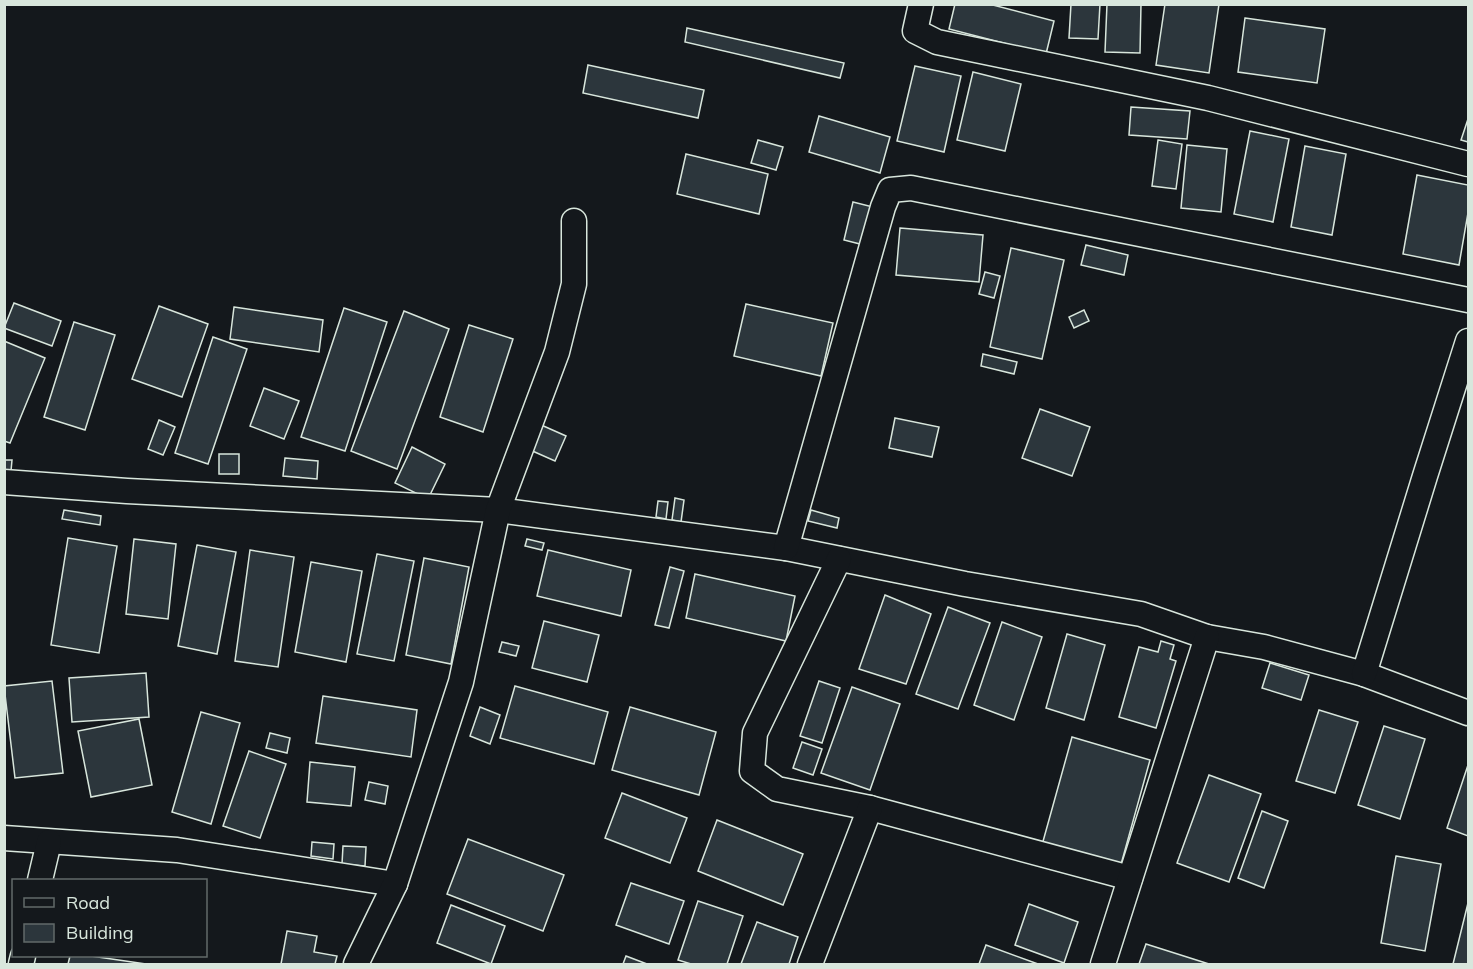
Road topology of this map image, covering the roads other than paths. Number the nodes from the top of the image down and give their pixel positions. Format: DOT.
graph roads {
  1 [pos="921,4"];
  2 [pos="1468,164"];
  3 [pos="574,220"];
  4 [pos="1468,300"];
  5 [pos="1468,341"];
  6 [pos="4,483"];
  7 [pos="498,510"];
  8 [pos="786,548"];
  9 [pos="839,558"];
  10 [pos="1207,637"];
  11 [pos="1364,674"];
  12 [pos="1468,713"];
  13 [pos="870,808"];
  14 [pos="4,838"];
  15 [pos="48,842"];
  16 [pos="1130,878"];
  17 [pos="40,879"];
  18 [pos="395,884"];
  19 [pos="356,964"];
  20 [pos="810,964"];
  21 [pos="1103,964"];
  1 -- 2 [label="street"];
  3 -- 7 [label="street"];
  4 -- 8 [label="street"];
  5 -- 11 [label="street"];
  6 -- 7 [label="street"];
  7 -- 8 [label="street"];
  7 -- 18 [label="street"];
  8 -- 9 [label="street"];
  9 -- 10 [label="street"];
  9 -- 13 [label="street"];
  10 -- 11 [label="street"];
  10 -- 16 [label="street"];
  11 -- 12 [label="street"];
  13 -- 16 [label="street"];
  13 -- 20 [label="street"];
  14 -- 15 [label="street"];
  15 -- 17 [label="street"];
  15 -- 18 [label="street"];
  16 -- 21 [label="street"];
  18 -- 19 [label="street"];
}
